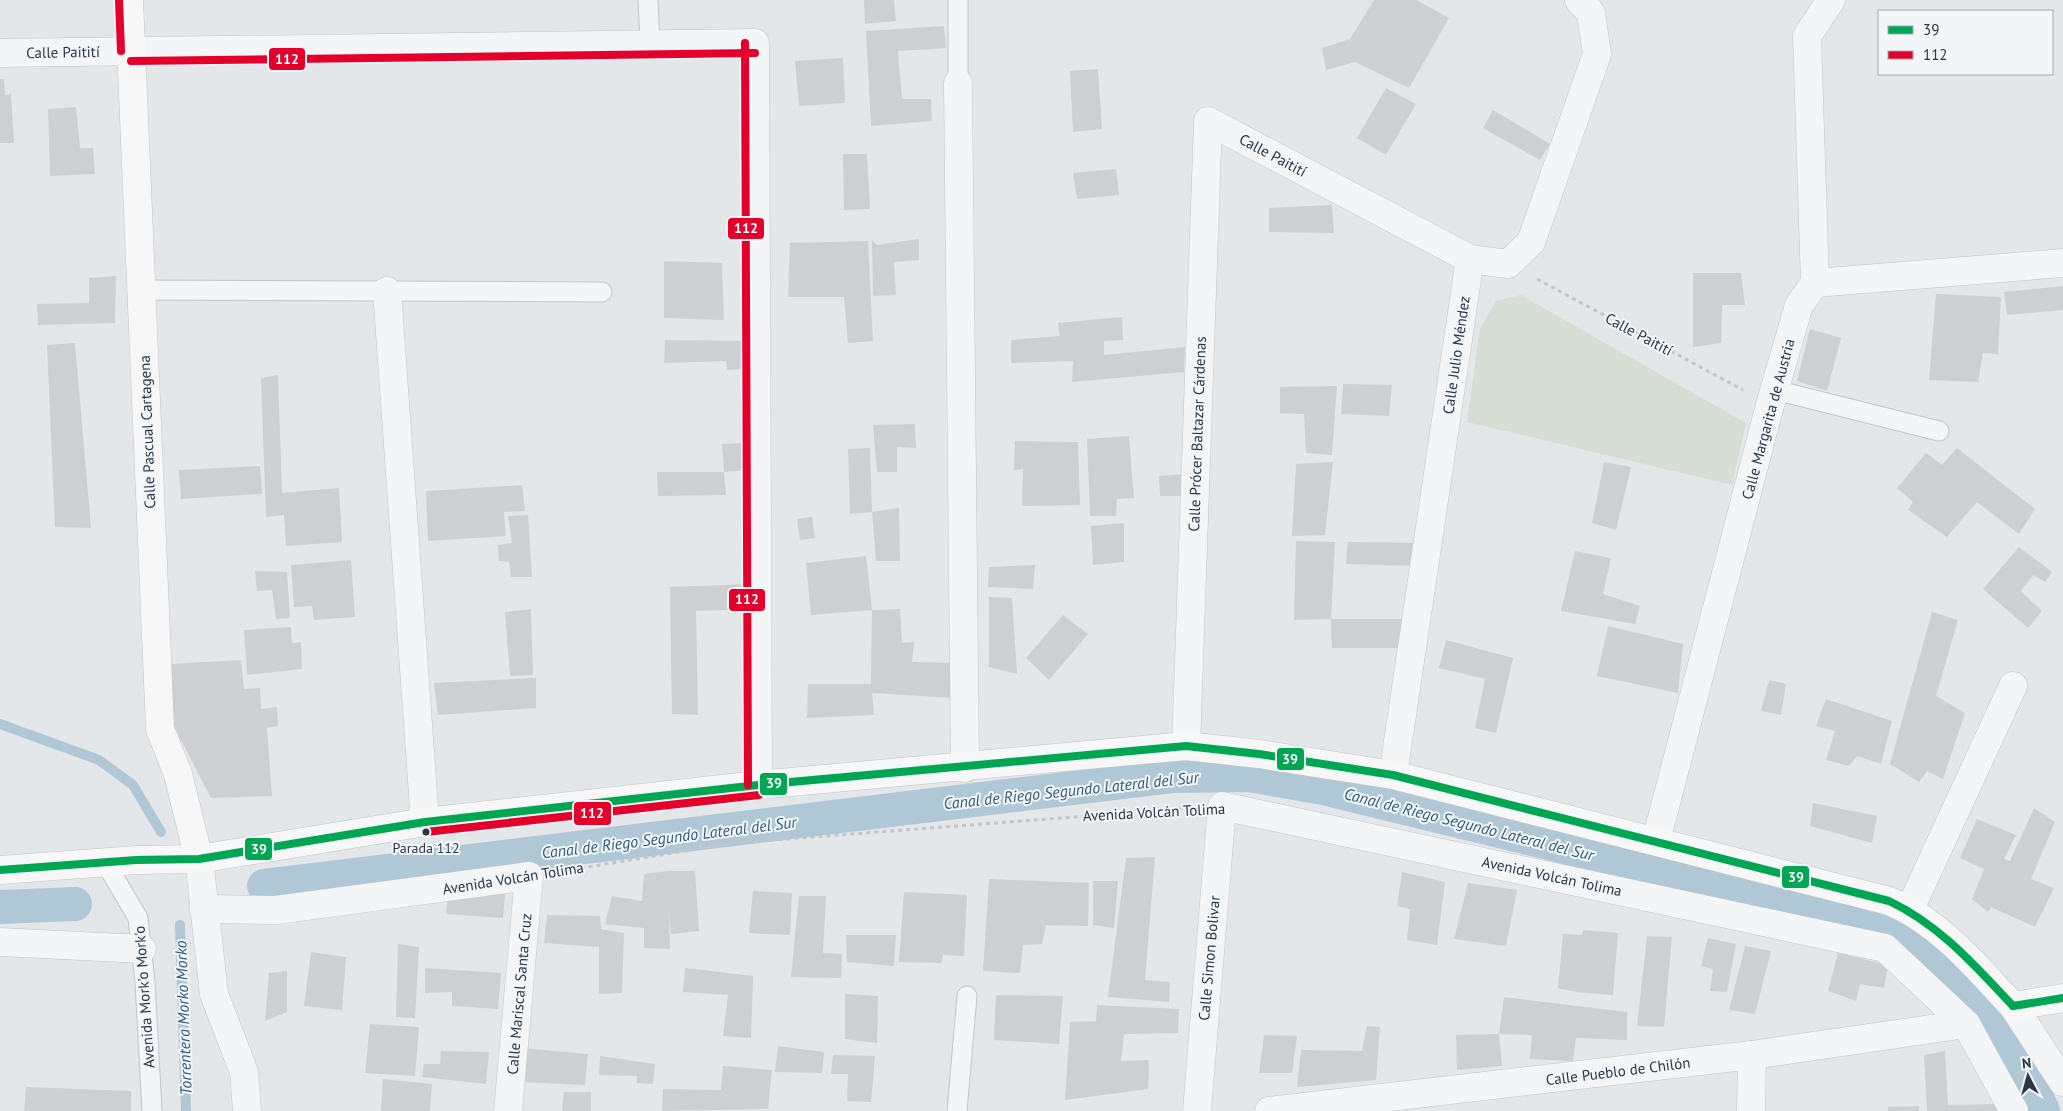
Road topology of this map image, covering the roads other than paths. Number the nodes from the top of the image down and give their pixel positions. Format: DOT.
graph roads {
  1 [pos="129,0"];
  2 [pos="648,0"];
  3 [pos="958,0"];
  4 [pos="1579,0"];
  5 [pos="1830,0"];
  6 [pos="650,44"];
  7 [pos="131,51"];
  8 [pos="0,53"];
  9 [pos="958,83"];
  10 [pos="1208,121"];
  11 [pos="1470,259"];
  12 [pos="2063,263"];
  13 [pos="1815,283"];
  14 [pos="141,290"];
  15 [pos="387,291"];
  16 [pos="602,292"];
  17 [pos="1772,397"];
  18 [pos="1939,431"];
  19 [pos="2013,686"];
  20 [pos="1186,746"];
  21 [pos="965,768"];
  22 [pos="1393,775"];
  23 [pos="758,785"];
  24 [pos="1222,806"];
  25 [pos="425,822"];
  26 [pos="1656,841"];
  27 [pos="199,858"];
  28 [pos="105,862"];
  29 [pos="0,870"];
  30 [pos="529,876"];
  31 [pos="204,909"];
  32 [pos="1910,909"];
  33 [pos="0,942"];
  34 [pos="142,949"];
  35 [pos="967,996"];
  36 [pos="2063,998"];
  37 [pos="2013,1006"];
  38 [pos="1966,1024"];
  39 [pos="1752,1055"];
  40 [pos="2063,1082"];
  41 [pos="1432,1102"];
  42 [pos="152,1111"];
  43 [pos="247,1111"];
  44 [pos="508,1111"];
  45 [pos="957,1111"];
  46 [pos="1196,1111"];
  47 [pos="1269,1111"];
  48 [pos="1751,1111"];
  49 [pos="2014,1111"];
  1 -- 7 [label="street, Calle Pascual Cartagena"];
  2 -- 6 [label="lane"];
  3 -- 9 [label="lane"];
  4 -- 11 [label="street"];
  5 -- 13 [label="street"];
  6 -- 7 [label="street, Calle Paitití"];
  6 -- 23 [label="street, Calle Paitití"];
  7 -- 8 [label="street, Calle Paitití"];
  7 -- 14 [label="street, Calle Pascual Cartagena"];
  9 -- 21 [label="street"];
  10 -- 11 [label="street, Calle Paitití"];
  10 -- 20 [label="street, Calle Prócer Baltazar Cárdenas"];
  11 -- 22 [label="street, Calle Julio Méndez"];
  12 -- 13 [label="street"];
  13 -- 17 [label="street, Calle Margarita de Austria"];
  14 -- 15 [label="lane"];
  14 -- 27 [label="street, Calle Pascual Cartagena"];
  15 -- 16 [label="lane"];
  15 -- 25 [label="street"];
  17 -- 18 [label="lane"];
  17 -- 26 [label="street, Calle Margarita de Austria"];
  19 -- 32 [label="street"];
  20 -- 21 [label="street"];
  20 -- 22 [label="street"];
  21 -- 23 [label="street"];
  22 -- 26 [label="street"];
  23 -- 25 [label="street"];
  24 -- 38 [label="street, Avenida Volcán Tolima"];
  24 -- 46 [label="street, Calle Simon Bolivar"];
  25 -- 27 [label="street"];
  26 -- 32 [label="street"];
  27 -- 28 [label="street"];
  27 -- 31 [label="street"];
  28 -- 29 [label="street"];
  28 -- 34 [label="lane, Avenida Mork'o Mork'o"];
  30 -- 31 [label="street, Avenida Volcán Tolima"];
  30 -- 44 [label="street, Calle Mariscal Santa Cruz"];
  31 -- 43 [label="street"];
  32 -- 37 [label="street"];
  33 -- 34 [label="street"];
  34 -- 42 [label="lane, Avenida Mork'o Mork'o"];
  35 -- 45 [label="lane"];
  36 -- 37 [label="street"];
  37 -- 40 [label="street"];
  38 -- 39 [label="street, Calle Pueblo de Chilón"];
  38 -- 49 [label="street, Avenida Volcán Tolima"];
  39 -- 41 [label="street, Calle Pueblo de Chilón"];
  39 -- 48 [label="street"];
  41 -- 47 [label="street, Calle Pueblo de Chilón"];
}
